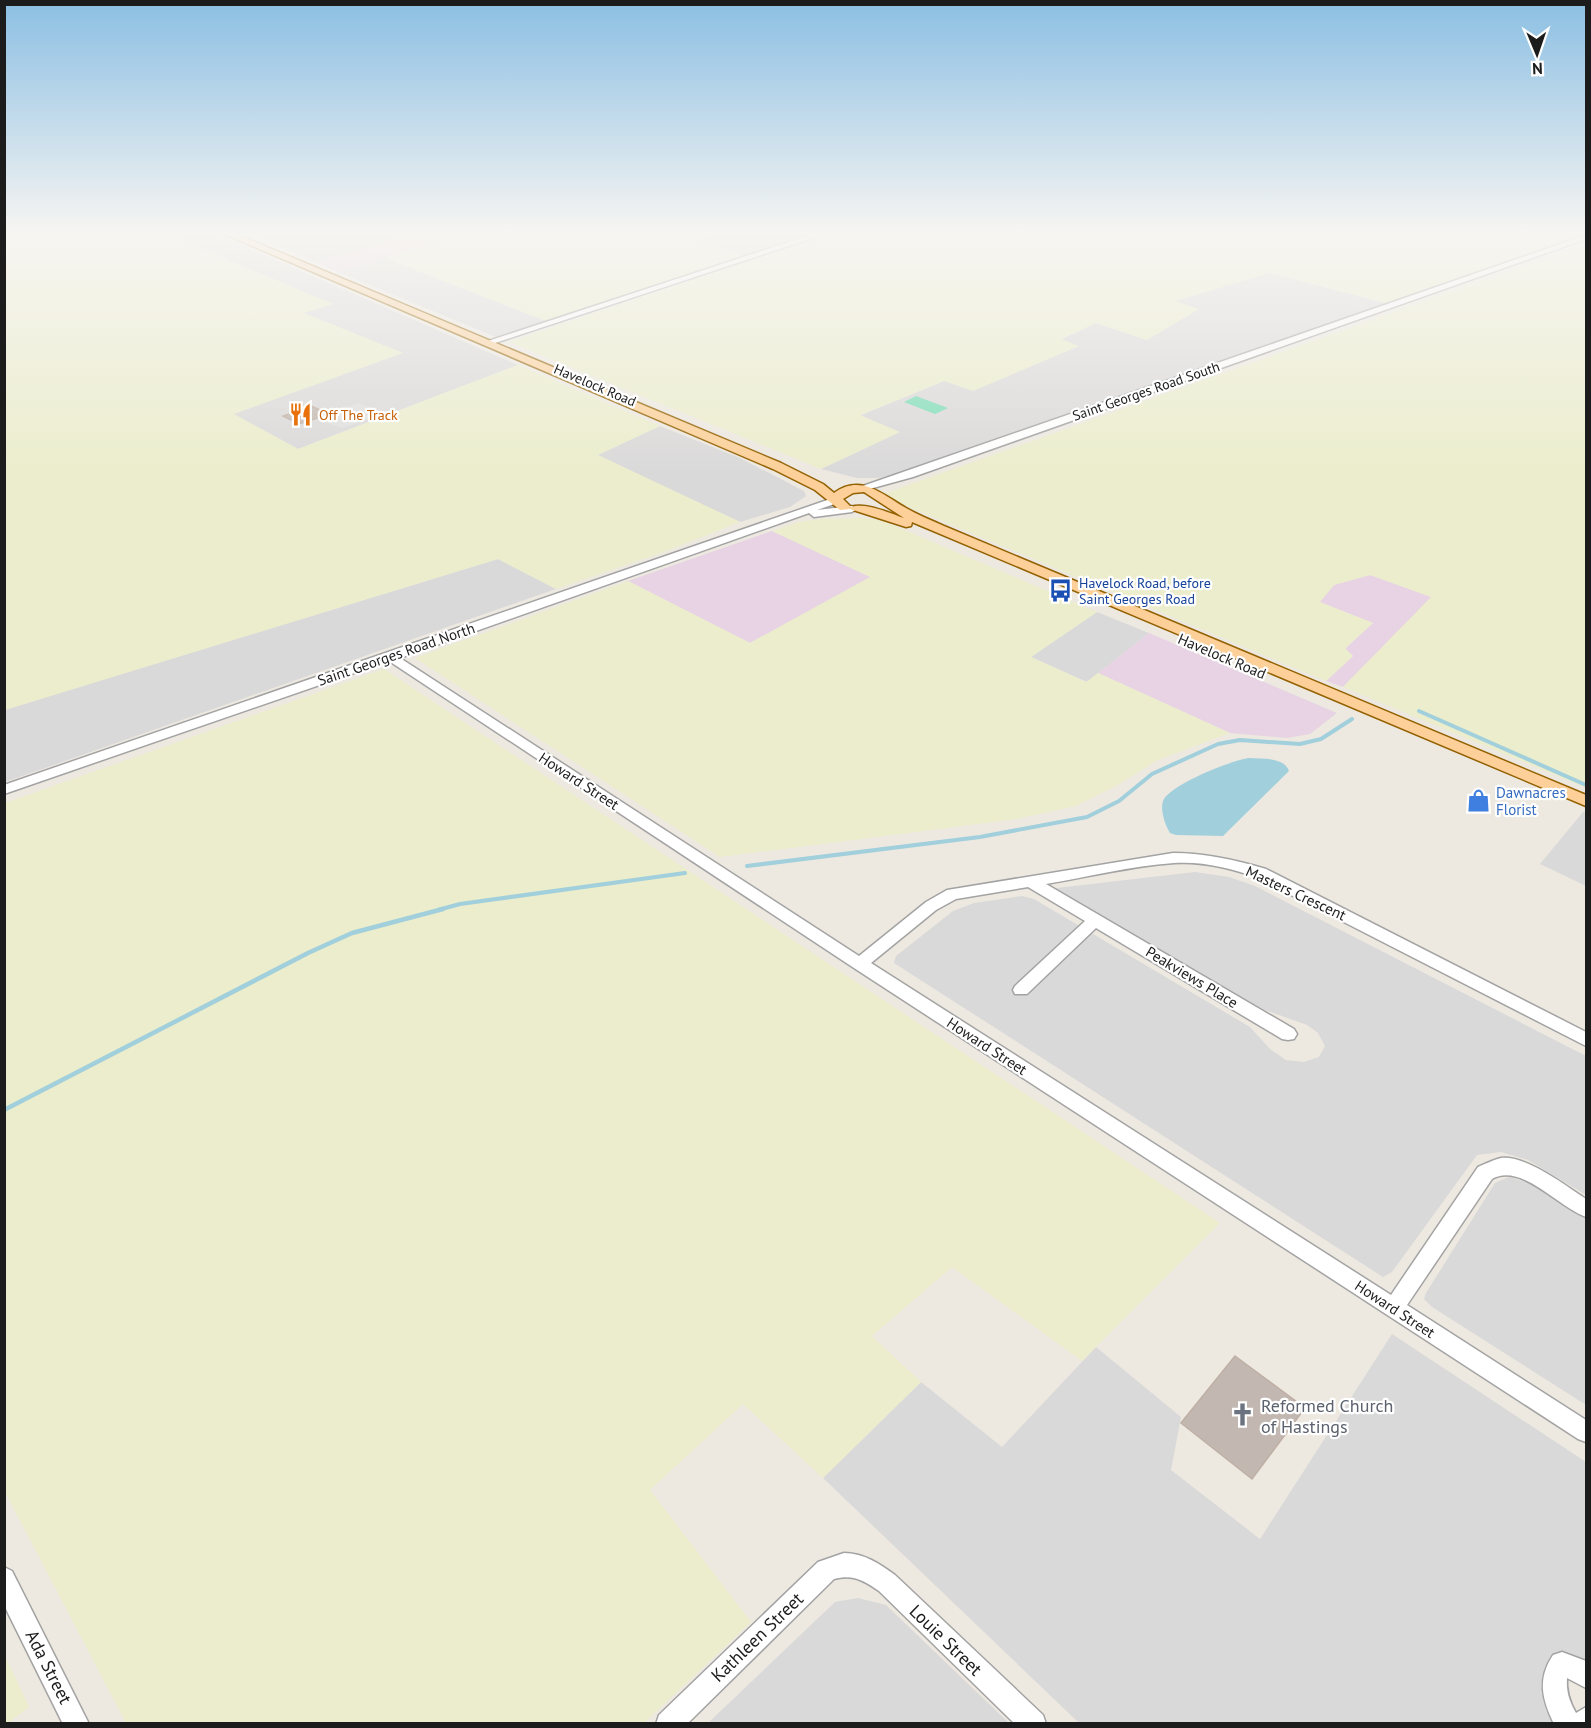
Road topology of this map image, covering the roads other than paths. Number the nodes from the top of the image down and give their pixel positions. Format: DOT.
graph roads {
  1 [pos="421,314"];
  2 [pos="423,314"];
  3 [pos="576,314"];
  4 [pos="1369,314"];
  5 [pos="489,342"];
  6 [pos="909,475"];
  7 [pos="860,488"];
  8 [pos="881,496"];
  9 [pos="836,499"];
  10 [pos="854,509"];
  11 [pos="787,518"];
  12 [pos="389,656"];
  13 [pos="4,790"];
  14 [pos="1587,801"];
  15 [pos="1587,810"];
  16 [pos="1031,882"];
  17 [pos="1095,920"];
  18 [pos="860,964"];
  19 [pos="1021,990"];
  20 [pos="1288,1034"];
  21 [pos="1587,1039"];
  22 [pos="1587,1209"];
  23 [pos="1394,1308"];
  24 [pos="1587,1432"];
  25 [pos="852,1564"];
  26 [pos="4,1579"];
  27 [pos="1587,1676"];
  28 [pos="1587,1719"];
  29 [pos="77,1724"];
  30 [pos="668,1724"];
  31 [pos="1034,1724"];
  32 [pos="1568,1724"];
  33 [pos="1583,1724"];
  1 -- 5 [label="main road, Havelock Road"];
  2 -- 5 [label="main road, Havelock Road"];
  3 -- 5 [label="street"];
  4 -- 6 [label="street, Saint Georges Road South"];
  5 -- 7 [label="main road, Havelock Road"];
  5 -- 9 [label="main road, Havelock Road"];
  6 -- 7 [label="street, Saint Georges Road South"];
  6 -- 8 [label="street, Saint Georges Road South"];
  7 -- 8 [label="main road, Havelock Road"];
  7 -- 9 [label="main road"];
  8 -- 10 [label="main road"];
  8 -- 14 [label="main road, Havelock Road"];
  9 -- 10 [label="main road, Havelock Road"];
  9 -- 11 [label="street, Saint Georges Road North"];
  10 -- 11 [label="street, Saint Georges Road North"];
  10 -- 15 [label="main road, Havelock Road"];
  11 -- 12 [label="street, Saint Georges Road North"];
  12 -- 13 [label="street, Saint Georges Road North"];
  12 -- 18 [label="street, Howard Street"];
  16 -- 17 [label="street, Peakviews Place"];
  16 -- 18 [label="street, Masters Crescent"];
  16 -- 21 [label="street, Masters Crescent"];
  17 -- 19 [label="street"];
  17 -- 20 [label="street, Peakviews Place"];
  18 -- 23 [label="street, Howard Street"];
  22 -- 23 [label="street"];
  23 -- 24 [label="street, Howard Street"];
  25 -- 30 [label="street, Kathleen Street"];
  25 -- 31 [label="street, Louie Street"];
  26 -- 29 [label="street, Ada Street"];
  27 -- 32 [label="street"];
  28 -- 33 [label="street"];
}
